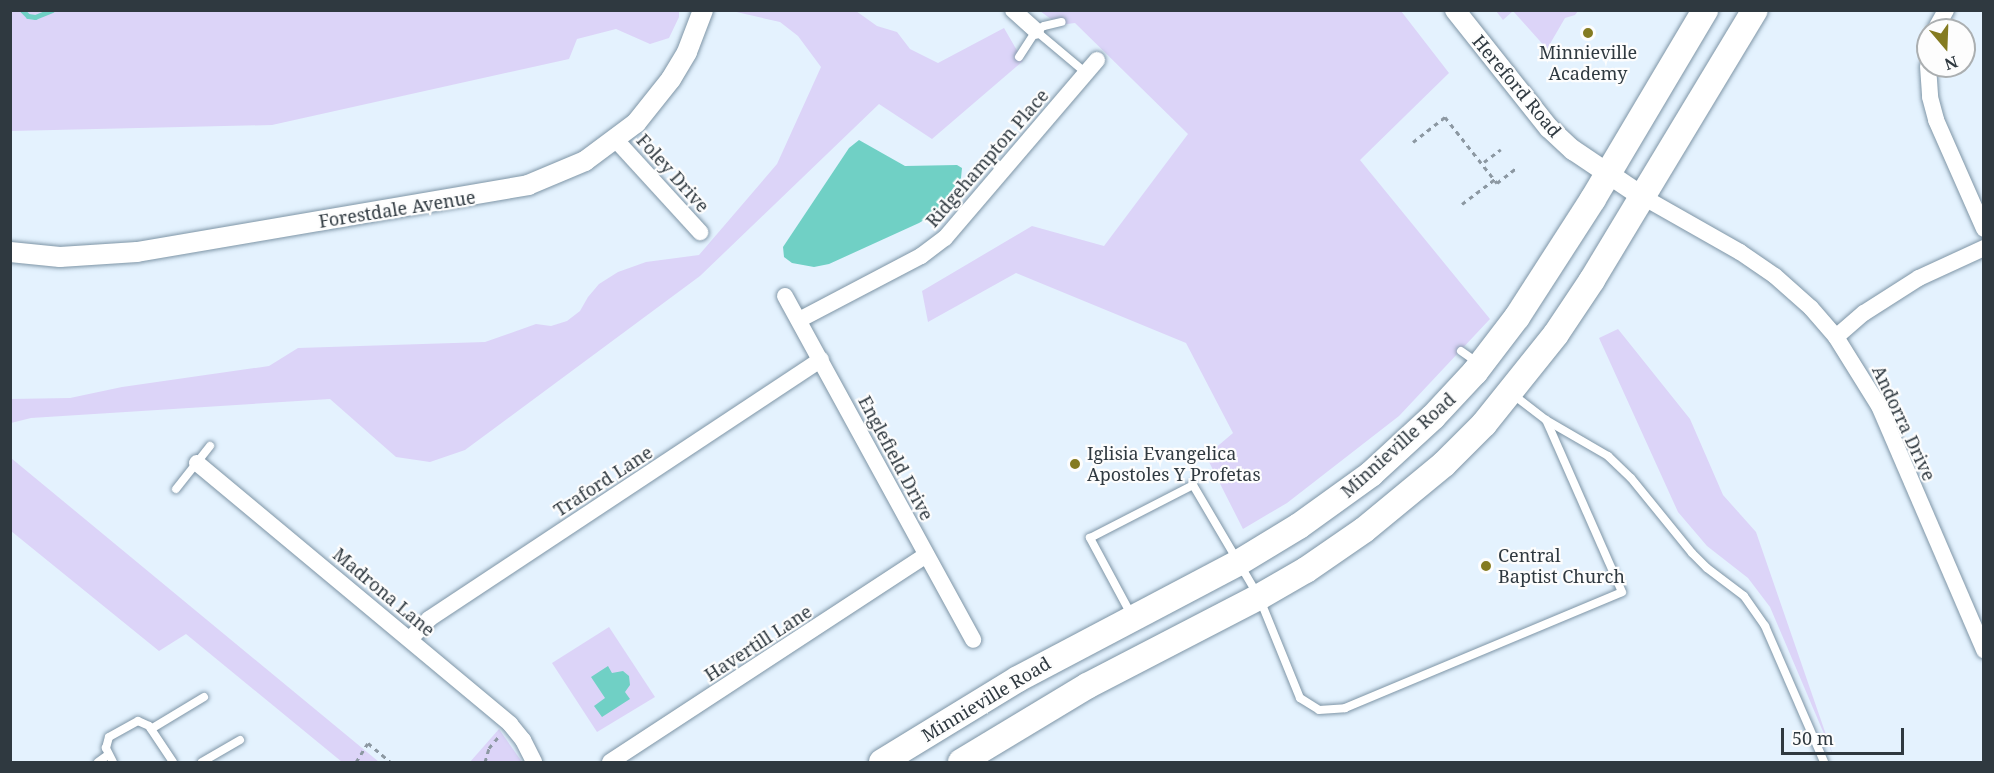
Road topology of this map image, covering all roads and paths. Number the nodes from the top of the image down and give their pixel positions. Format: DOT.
graph roads {
  1 [pos="703,10"];
  2 [pos="1013,10"];
  3 [pos="1455,10"];
  4 [pos="1706,10"];
  5 [pos="1755,10"];
  6 [pos="1062,21"];
  7 [pos="1036,31"];
  8 [pos="1019,57"];
  9 [pos="1097,60"];
  10 [pos="1086,73"];
  11 [pos="1929,78"];
  12 [pos="616,140"];
  13 [pos="1413,142"];
  14 [pos="1502,149"];
  15 [pos="1484,162"];
  16 [pos="1516,168"];
  17 [pos="1609,174"];
  18 [pos="1495,180"];
  19 [pos="1643,197"];
  20 [pos="1462,204"];
  21 [pos="1983,229"];
  22 [pos="700,232"];
  23 [pos="1983,248"];
  24 [pos="10,252"];
  25 [pos="785,296"];
  26 [pos="799,320"];
  27 [pos="1836,337"];
  28 [pos="821,360"];
  29 [pos="1511,393"];
  30 [pos="1546,420"];
  31 [pos="210,446"];
  32 [pos="197,462"];
  33 [pos="176,489"];
  34 [pos="926,555"];
  35 [pos="1238,563"];
  36 [pos="1259,597"];
  37 [pos="1132,616"];
  38 [pos="410,639"];
  39 [pos="973,640"];
  40 [pos="1983,650"];
  41 [pos="204,697"];
  42 [pos="151,729"];
  43 [pos="499,736"];
  44 [pos="240,740"];
  45 [pos="110,759"];
  46 [pos="98,762"];
  47 [pos="173,762"];
  48 [pos="202,762"];
  49 [pos="356,762"];
  50 [pos="391,762"];
  51 [pos="485,762"];
  52 [pos="534,762"];
  53 [pos="610,762"];
  54 [pos="882,762"];
  55 [pos="960,762"];
  56 [pos="1824,762"];
  1 -- 12 [label="street, Forestdale Avenue"];
  2 -- 7 [label="street"];
  3 -- 17 [label="street, Hereford Road"];
  4 -- 17 [label="main road, Minnieville Road"];
  5 -- 19 [label="main road"];
  6 -- 7 [label="lane"];
  7 -- 8 [label="lane"];
  7 -- 10 [label="lane"];
  9 -- 10 [label="street, Ridgehampton Place"];
  10 -- 26 [label="street, Ridgehampton Place"];
  11 -- 21 [label="street"];
  12 -- 22 [label="street, Foley Drive"];
  12 -- 24 [label="street, Forestdale Avenue"];
  13 -- 18 [label="path"];
  14 -- 15 [label="path"];
  16 -- 18 [label="path"];
  17 -- 19 [label="street, Hereford Road"];
  17 -- 35 [label="main road, Minnieville Road"];
  18 -- 20 [label="path"];
  19 -- 27 [label="street, Andorra Drive"];
  19 -- 29 [label="main road"];
  23 -- 27 [label="street"];
  25 -- 26 [label="street, Englefield Drive"];
  26 -- 28 [label="street, Englefield Drive"];
  27 -- 40 [label="street, Andorra Drive"];
  28 -- 34 [label="street, Englefield Drive"];
  28 -- 38 [label="street, Traford Lane"];
  29 -- 30 [label="lane"];
  29 -- 36 [label="main road"];
  30 -- 36 [label="lane"];
  30 -- 56 [label="lane"];
  31 -- 32 [label="lane"];
  32 -- 33 [label="lane"];
  32 -- 38 [label="street, Madrona Lane"];
  34 -- 39 [label="street, Englefield Drive"];
  34 -- 53 [label="street, Havertill Lane"];
  35 -- 36 [label="lane"];
  35 -- 37 [label="main road, Minnieville Road"];
  35 -- 37 [label="lane"];
  36 -- 55 [label="main road"];
  37 -- 54 [label="main road, Minnieville Road"];
  38 -- 52 [label="street, Madrona Lane"];
  41 -- 42 [label="lane"];
  42 -- 45 [label="lane"];
  42 -- 47 [label="lane"];
  43 -- 51 [label="path"];
  44 -- 48 [label="lane"];
  45 -- 46 [label="lane"];
  49 -- 50 [label="path"];
}
